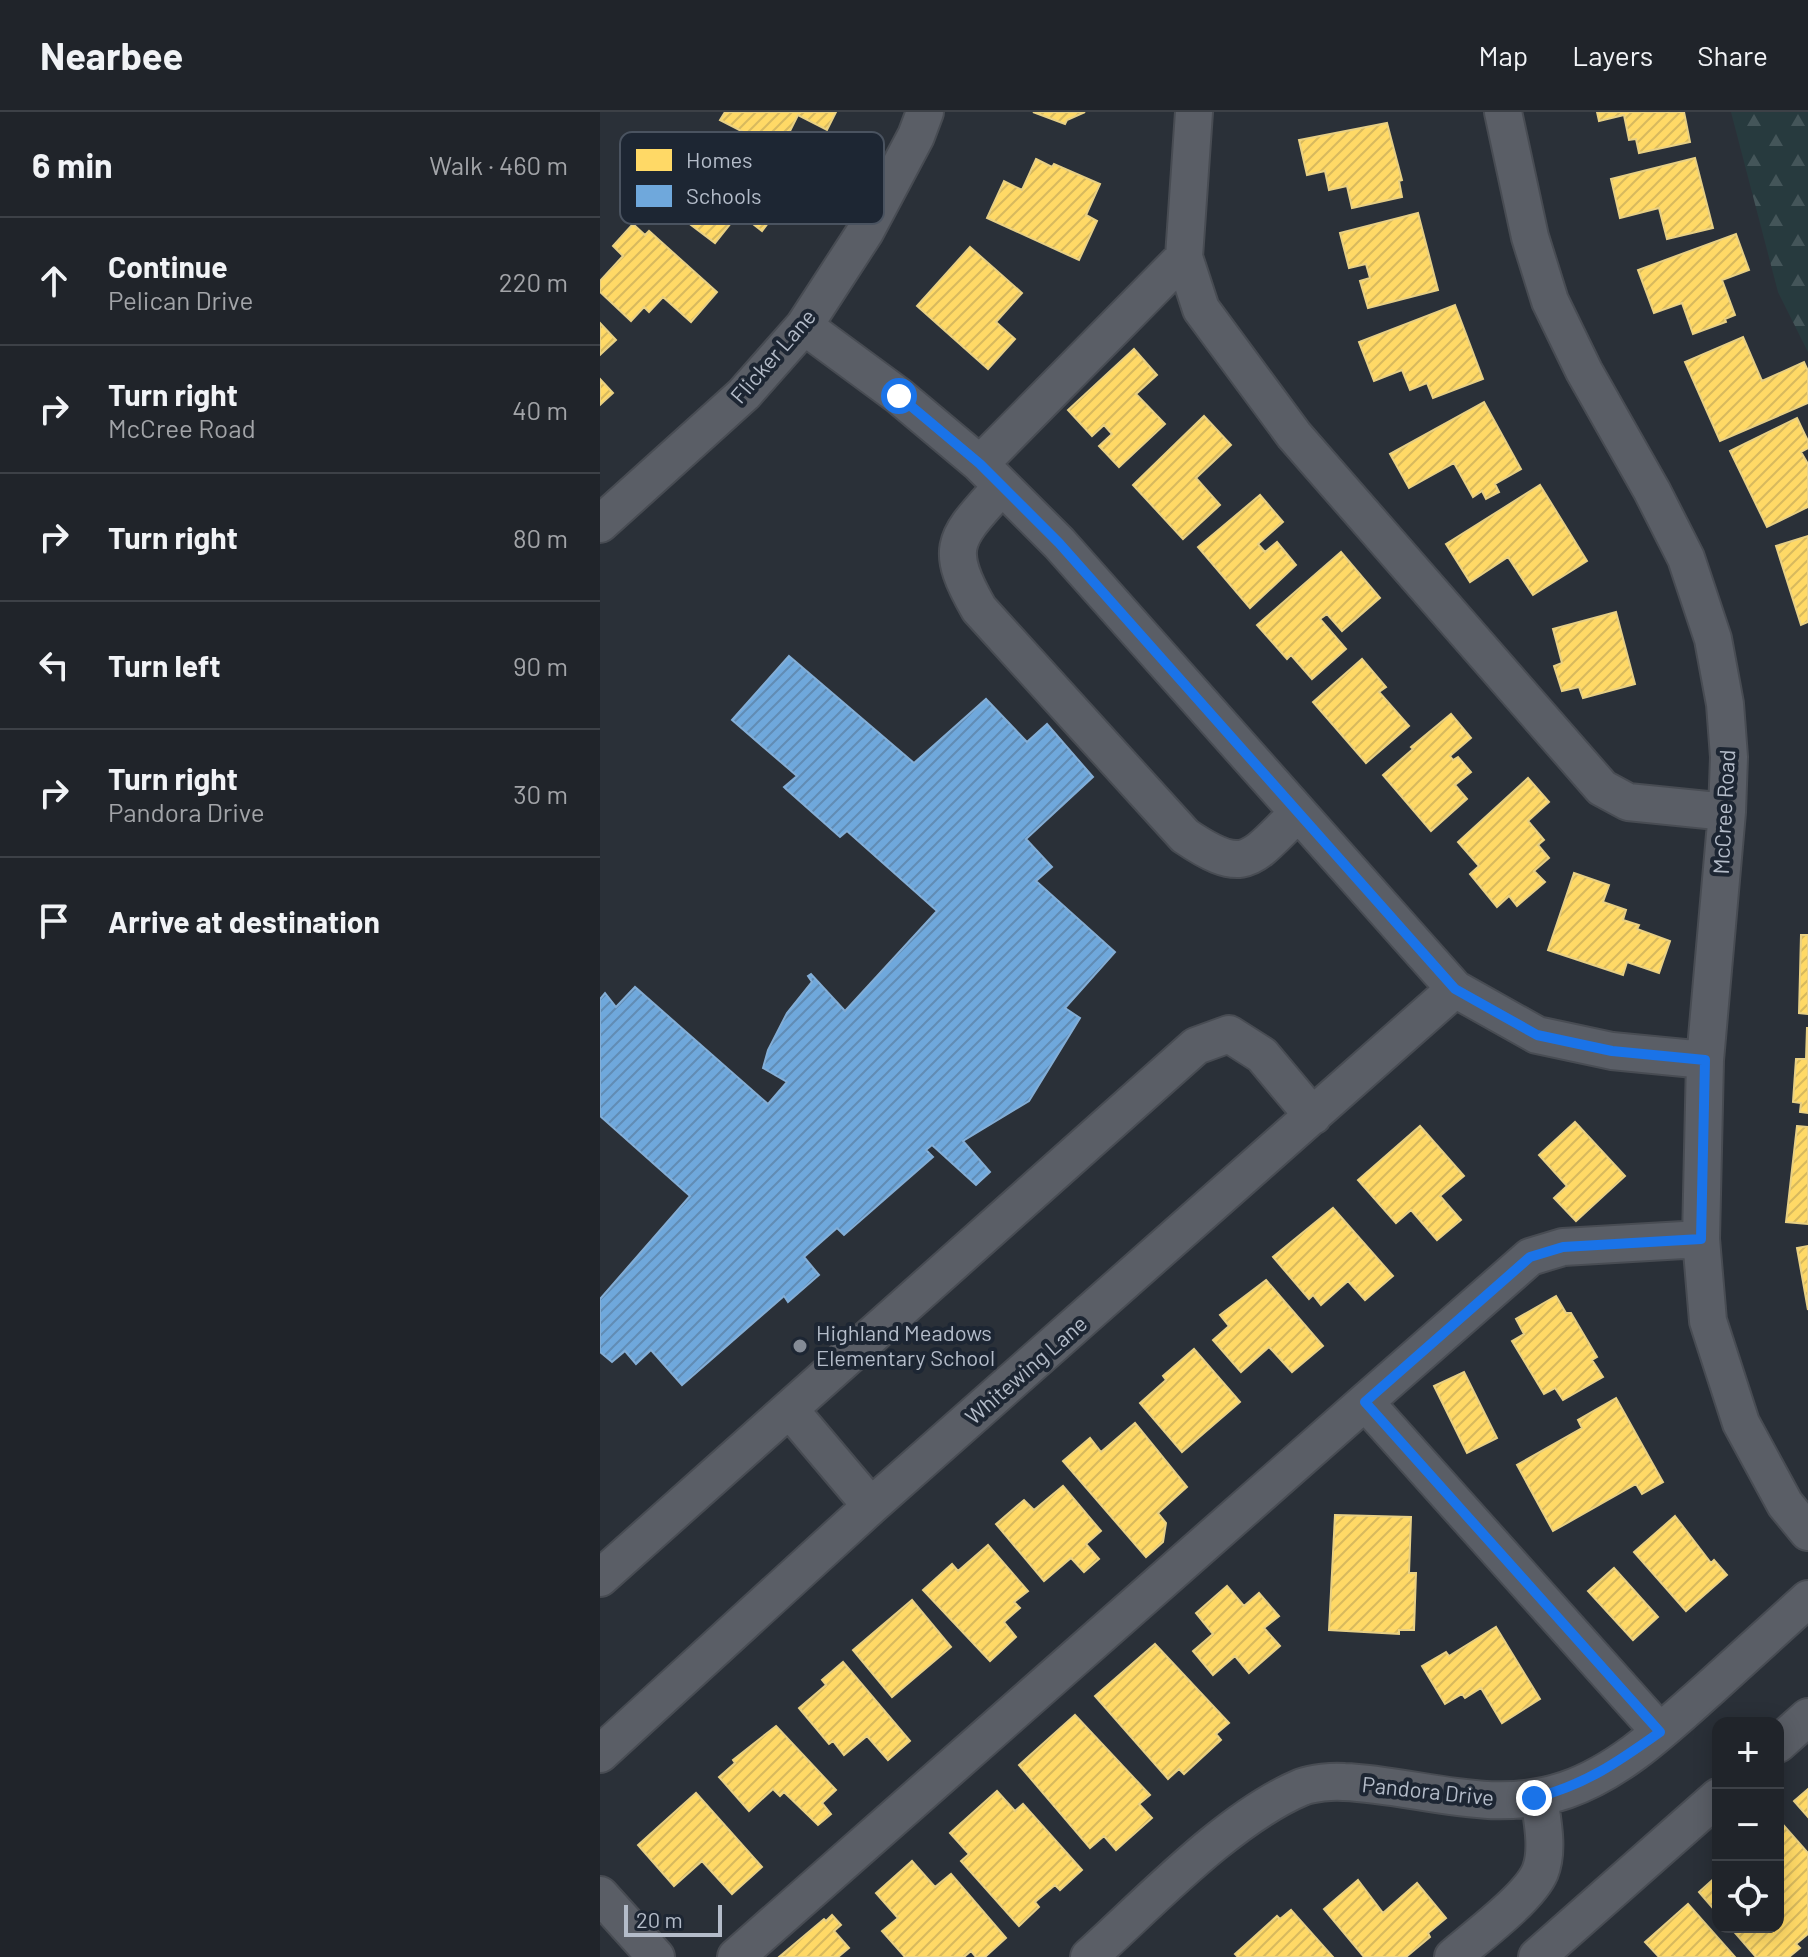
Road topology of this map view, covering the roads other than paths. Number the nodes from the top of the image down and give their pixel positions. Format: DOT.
graph roads {
  1 [pos="925,112"];
  2 [pos="1194,112"];
  3 [pos="1503,112"];
  4 [pos="884,196"];
  5 [pos="869,224"];
  6 [pos="1184,257"];
  7 [pos="804,326"];
  8 [pos="991,475"];
  9 [pos="600,524"];
  10 [pos="1727,812"];
  11 [pos="1298,813"];
  12 [pos="1455,989"];
  13 [pos="1705,1060"];
  14 [pos="1313,1116"];
  15 [pos="1701,1239"];
  16 [pos="1365,1402"];
  17 [pos="790,1410"];
  18 [pos="871,1506"];
  19 [pos="1808,1532"];
  20 [pos="600,1578"];
  21 [pos="1808,1599"];
  22 [pos="1808,1717"];
  23 [pos="1660,1732"];
  24 [pos="1784,1739"];
  25 [pos="600,1754"];
  26 [pos="1539,1797"];
  27 [pos="1712,1802"];
  28 [pos="600,1895"];
  29 [pos="656,1957"];
  30 [pos="736,1957"];
  31 [pos="1089,1957"];
  32 [pos="1453,1957"];
  33 [pos="1537,1957"];
  1 -- 4 [label="street, Flicker Lane"];
  2 -- 6 [label="street"];
  3 -- 10 [label="street, McCree Road"];
  5 -- 7 [label="street, Flicker Lane"];
  6 -- 8 [label="street"];
  6 -- 10 [label="street"];
  7 -- 8 [label="street"];
  7 -- 9 [label="street, Flicker Lane"];
  8 -- 11 [label="street"];
  8 -- 11 [label="street"];
  10 -- 13 [label="street, McCree Road"];
  11 -- 12 [label="street"];
  12 -- 13 [label="street"];
  12 -- 14 [label="street, Whitewing Lane"];
  13 -- 15 [label="street, McCree Road"];
  14 -- 17 [label="street"];
  14 -- 18 [label="street, Whitewing Lane"];
  15 -- 16 [label="street"];
  15 -- 19 [label="street, McCree Road"];
  16 -- 23 [label="street"];
  16 -- 30 [label="street"];
  17 -- 18 [label="street"];
  17 -- 20 [label="street"];
  18 -- 25 [label="street, Whitewing Lane"];
  21 -- 23 [label="street, Pandora Drive"];
  22 -- 24 [label="street"];
  23 -- 26 [label="street, Pandora Drive"];
  26 -- 31 [label="street, Pandora Drive"];
  26 -- 32 [label="street"];
  27 -- 33 [label="street"];
  28 -- 29 [label="street"];
}
